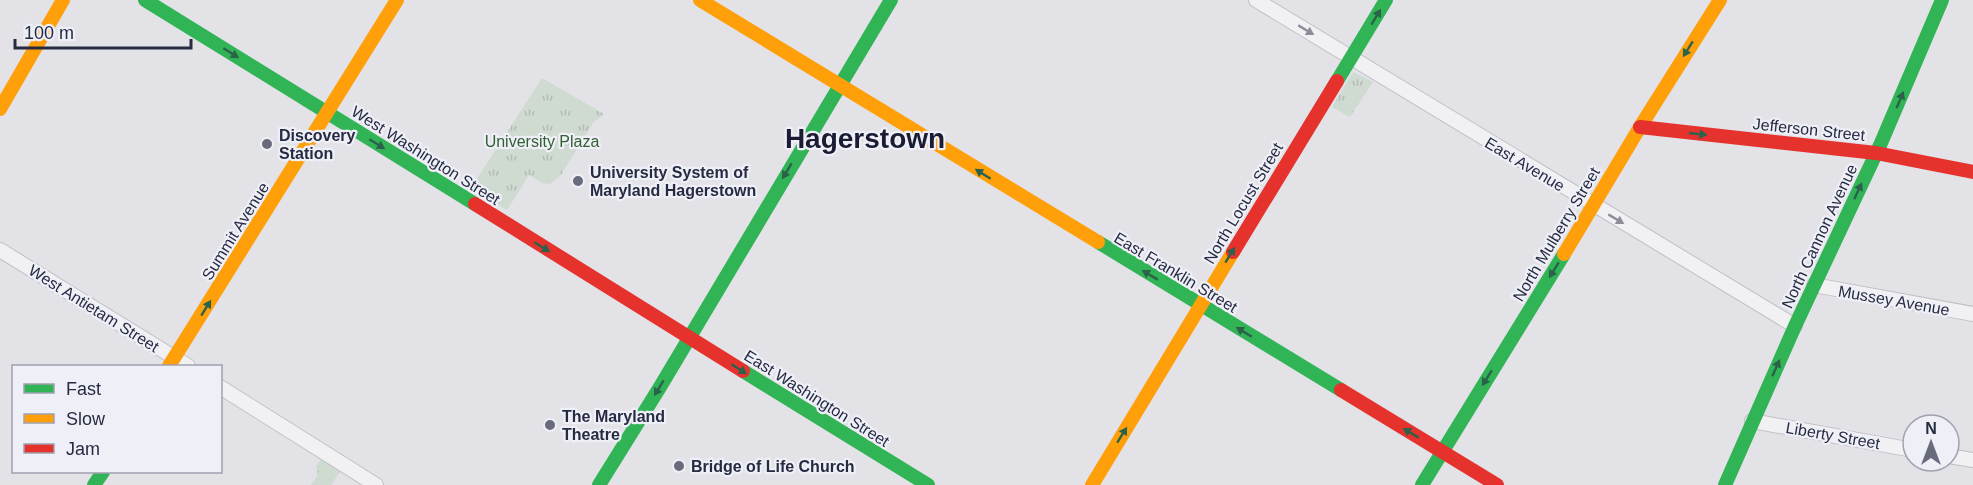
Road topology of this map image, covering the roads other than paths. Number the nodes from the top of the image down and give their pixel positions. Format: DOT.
graph roads {
  1 [pos="63,0"];
  2 [pos="145,0"];
  3 [pos="397,0"];
  4 [pos="700,0"];
  5 [pos="891,0"];
  6 [pos="1256,0"];
  7 [pos="1386,0"];
  8 [pos="1720,0"];
  9 [pos="1942,0"];
  10 [pos="1351,58"];
  11 [pos="839,86"];
  12 [pos="0,109"];
  13 [pos="327,112"];
  14 [pos="1640,127"];
  15 [pos="1876,153"];
  16 [pos="1973,172"];
  17 [pos="1594,206"];
  18 [pos="0,250"];
  19 [pos="1814,285"];
  20 [pos="1200,305"];
  21 [pos="1973,314"];
  22 [pos="1795,326"];
  23 [pos="689,338"];
  24 [pos="171,362"];
  25 [pos="222,388"];
  26 [pos="1752,421"];
  27 [pos="1901,448"];
  28 [pos="1442,452"];
  29 [pos="376,485"];
  30 [pos="599,485"];
  31 [pos="928,485"];
  32 [pos="1092,485"];
  33 [pos="1422,485"];
  34 [pos="1497,485"];
  35 [pos="1725,485"];
  1 -- 12 [label="main road"];
  2 -- 13 [label="main road, West Washington Street, one-way"];
  3 -- 13 [label="main road, Summit Avenue"];
  4 -- 11 [label="main road, East Franklin Street"];
  5 -- 11 [label="main road"];
  6 -- 10 [label="street, East Avenue, one-way"];
  10 -- 7 [label="main road, North Locust Street, one-way"];
  8 -- 14 [label="main road, North Mulberry Street, one-way"];
  15 -- 9 [label="main road, North Cannon Avenue, one-way"];
  10 -- 17 [label="street, East Avenue"];
  20 -- 10 [label="main road, North Locust Street, one-way"];
  20 -- 11 [label="main road, East Franklin Street, one-way"];
  11 -- 23 [label="main road, one-way"];
  13 -- 23 [label="main road, West Washington Street, one-way"];
  24 -- 13 [label="main road, Summit Avenue, one-way"];
  14 -- 15 [label="main road, Jefferson Street, one-way"];
  14 -- 17 [label="main road, North Mulberry Street"];
  15 -- 16 [label="main road, Jefferson Street"];
  19 -- 15 [label="main road, North Cannon Avenue, one-way"];
  17 -- 22 [label="street, East Avenue, one-way"];
  17 -- 28 [label="main road, North Mulberry Street, one-way"];
  18 -- 24 [label="street, West Antietam Street"];
  19 -- 21 [label="street, Mussey Avenue"];
  19 -- 22 [label="main road, North Cannon Avenue"];
  28 -- 20 [label="main road, East Franklin Street, one-way"];
  32 -- 20 [label="main road, North Locust Street, one-way"];
  26 -- 22 [label="main road, North Cannon Avenue, one-way"];
  23 -- 30 [label="main road, one-way"];
  23 -- 31 [label="main road, East Washington Street, one-way"];
  25 -- 29 [label="street"];
  26 -- 27 [label="street, Liberty Street"];
  26 -- 35 [label="main road, North Cannon Avenue"];
  28 -- 33 [label="main road, North Mulberry Street"];
  28 -- 34 [label="main road, East Franklin Street"];
}
